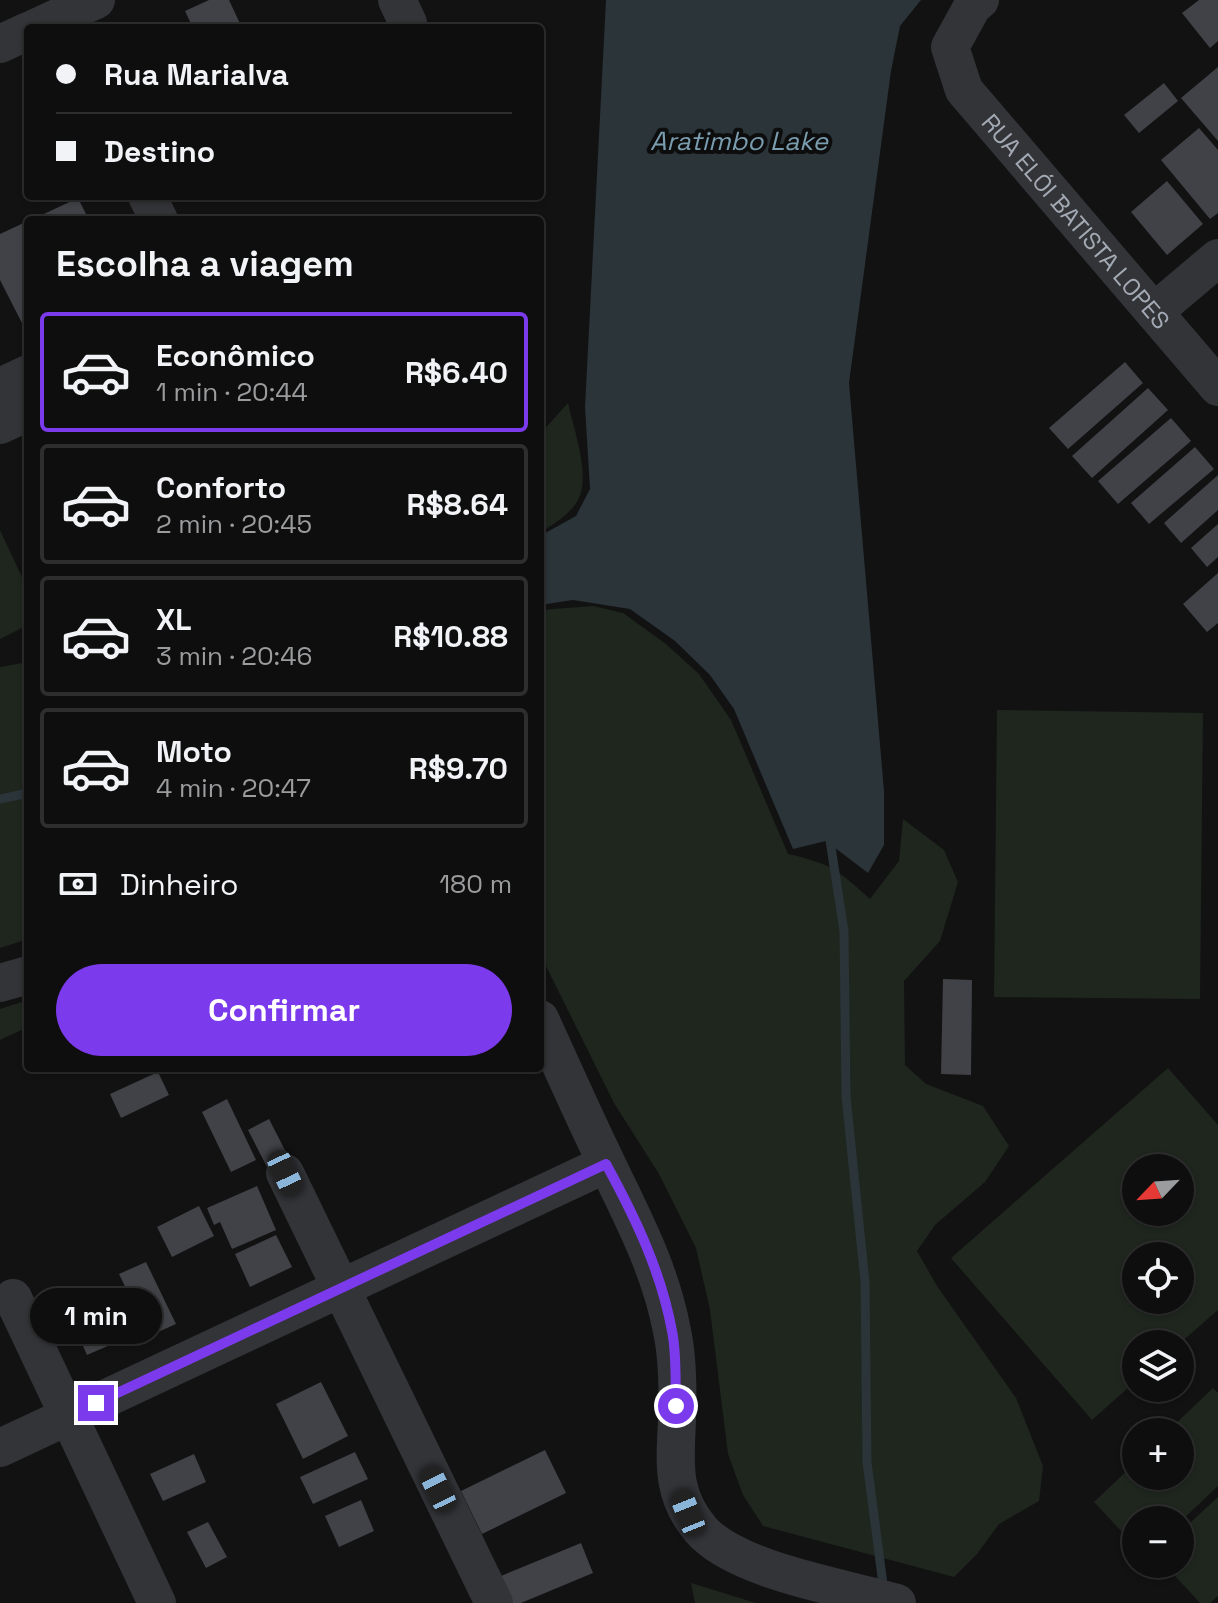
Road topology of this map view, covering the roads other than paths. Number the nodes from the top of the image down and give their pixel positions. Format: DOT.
graph roads {
  1 [pos="96,0"];
  2 [pos="980,0"];
  3 [pos="49,21"];
  4 [pos="24,33"];
  5 [pos="0,44"];
  6 [pos="1218,258"];
  7 [pos="1154,312"];
  8 [pos="24,376"];
  9 [pos="0,387"];
  10 [pos="1218,387"];
  11 [pos="24,414"];
  12 [pos="0,425"];
  13 [pos="24,976"];
  14 [pos="0,983"];
  15 [pos="544,1028"];
  16 [pos="606,1164"];
  17 [pos="285,1173"];
  18 [pos="339,1288"];
  19 [pos="13,1298"];
  20 [pos="69,1416"];
  21 [pos="0,1448"];
  22 [pos="157,1603"];
  23 [pos="494,1603"];
  24 [pos="897,1603"];
  1 -- 3 [label="street"];
  2 -- 7 [label="street, RUA ELÓI BATISTA LOPES"];
  4 -- 5 [label="street"];
  6 -- 7 [label="street"];
  7 -- 10 [label="street, RUA ELÓI BATISTA LOPES"];
  8 -- 9 [label="street"];
  11 -- 12 [label="street"];
  13 -- 14 [label="street"];
  15 -- 16 [label="street"];
  16 -- 18 [label="street"];
  16 -- 24 [label="street"];
  17 -- 18 [label="street"];
  18 -- 20 [label="street"];
  18 -- 23 [label="street"];
  19 -- 20 [label="street"];
  20 -- 21 [label="street"];
  20 -- 22 [label="street"];
}
